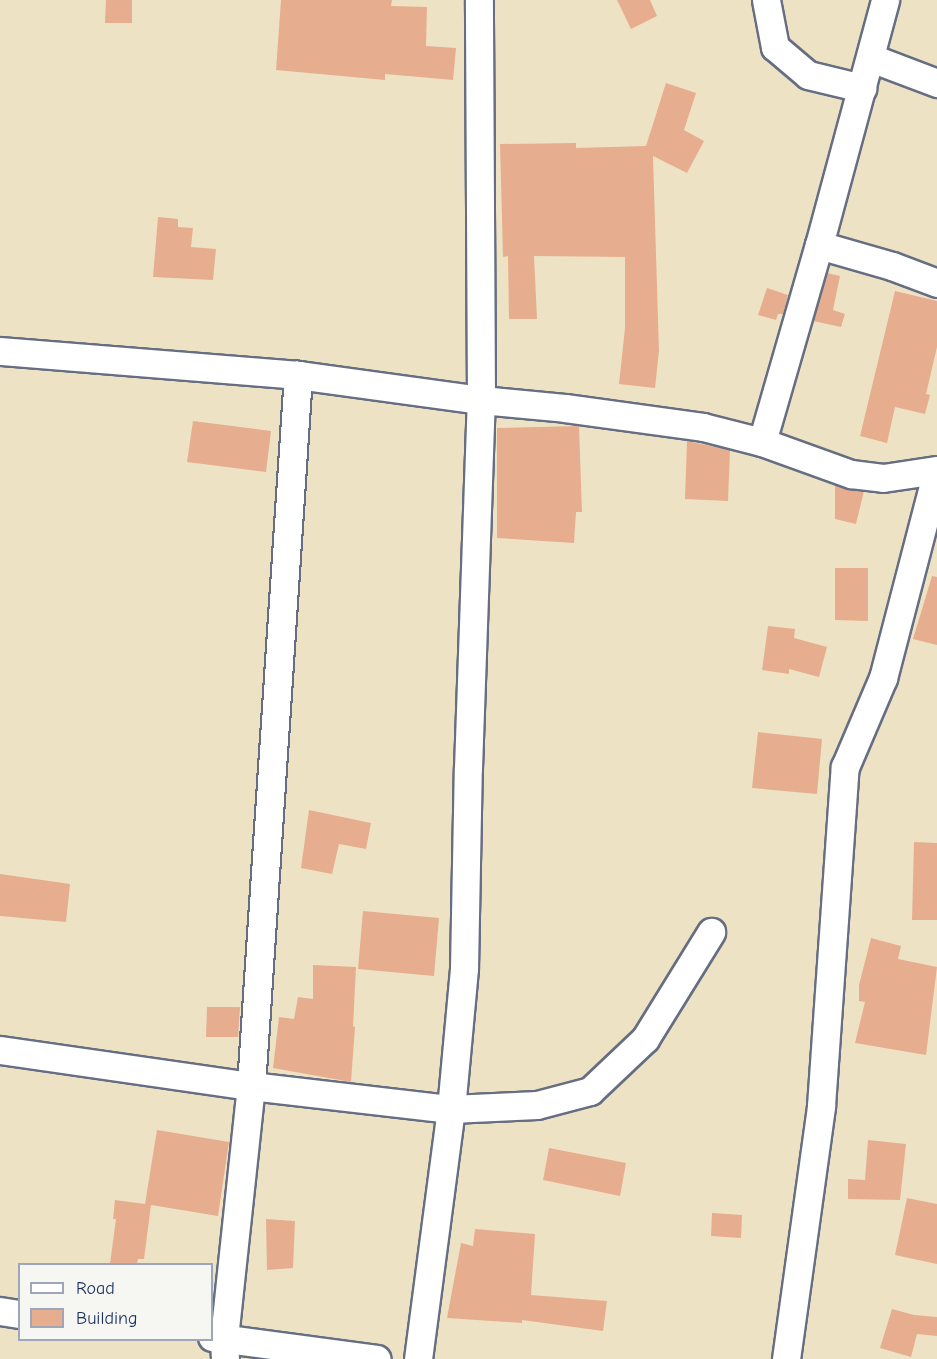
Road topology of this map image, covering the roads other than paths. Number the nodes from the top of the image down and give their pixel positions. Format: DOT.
graph roads {
  1 [pos="479,0"];
  2 [pos="766,0"];
  3 [pos="885,0"];
  4 [pos="871,58"];
  5 [pos="937,82"];
  6 [pos="862,88"];
  7 [pos="819,245"];
  8 [pos="937,283"];
  9 [pos="0,351"];
  10 [pos="298,375"];
  11 [pos="481,400"];
  12 [pos="762,442"];
  13 [pos="937,471"];
  14 [pos="711,932"];
  15 [pos="0,1050"];
  16 [pos="251,1086"];
  17 [pos="451,1109"];
  18 [pos="0,1311"];
  19 [pos="18,1314"];
  20 [pos="220,1345"];
  21 [pos="377,1359"];
  22 [pos="418,1359"];
  23 [pos="786,1359"];
  1 -- 11 [label="street"];
  2 -- 6 [label="street"];
  3 -- 4 [label="street"];
  4 -- 5 [label="street"];
  4 -- 6 [label="street"];
  6 -- 7 [label="street"];
  7 -- 8 [label="street"];
  7 -- 12 [label="street"];
  9 -- 10 [label="street"];
  10 -- 11 [label="street"];
  10 -- 16 [label="street"];
  11 -- 12 [label="street"];
  11 -- 17 [label="street"];
  12 -- 13 [label="street"];
  13 -- 23 [label="street"];
  14 -- 17 [label="street"];
  15 -- 16 [label="street"];
  16 -- 17 [label="street"];
  16 -- 20 [label="street"];
  17 -- 22 [label="street"];
  18 -- 19 [label="street"];
  20 -- 21 [label="street"];
}
